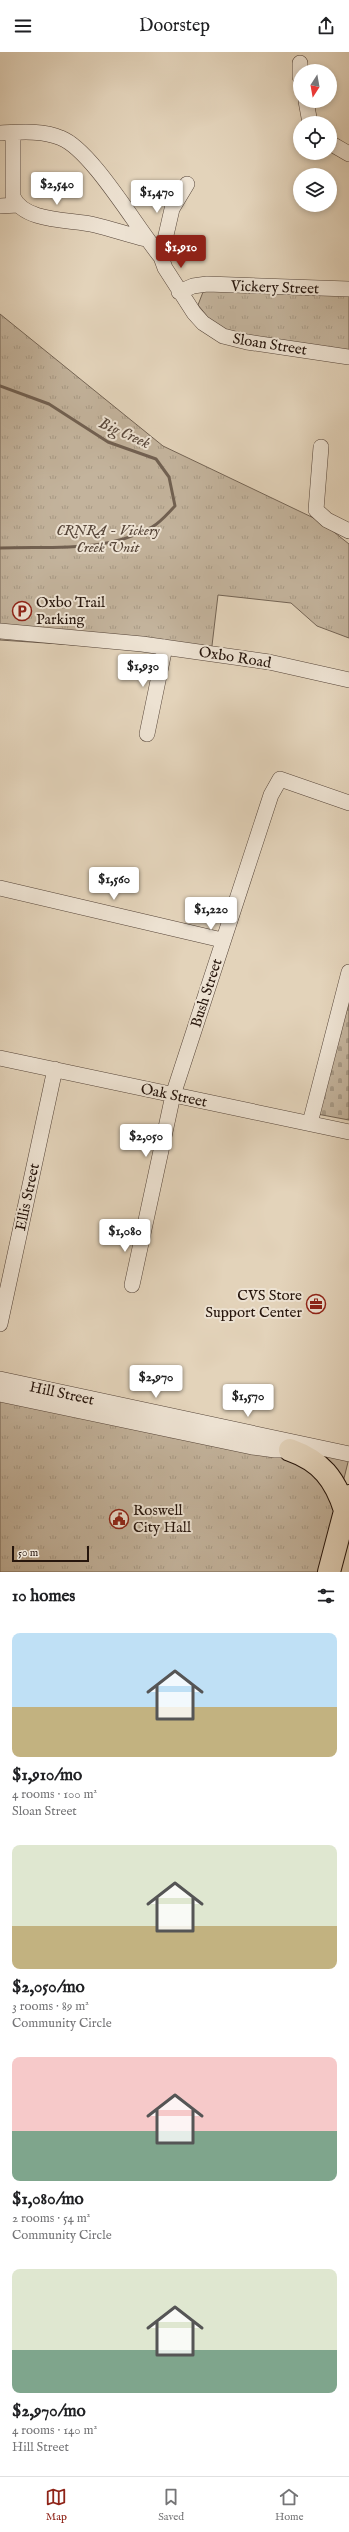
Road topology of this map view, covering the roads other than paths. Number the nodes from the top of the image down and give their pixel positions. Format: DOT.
graph roads {
  1 [pos="6,133"];
  2 [pos="337,147"];
  3 [pos="349,154"];
  4 [pos="187,184"];
  5 [pos="18,205"];
  6 [pos="0,206"];
  7 [pos="146,239"];
  8 [pos="161,257"];
  9 [pos="349,289"];
  10 [pos="179,292"];
  11 [pos="349,357"];
  12 [pos="321,447"];
  13 [pos="349,531"];
  14 [pos="0,631"];
  15 [pos="165,647"];
  16 [pos="349,680"];
  17 [pos="147,734"];
  18 [pos="349,803"];
  19 [pos="0,888"];
  20 [pos="222,940"];
  21 [pos="349,972"];
  22 [pos="0,1058"];
  23 [pos="55,1069"];
  24 [pos="173,1095"];
  25 [pos="310,1123"];
  26 [pos="349,1132"];
  27 [pos="132,1285"];
  28 [pos="0,1324"];
  29 [pos="0,1379"];
  30 [pos="0,1394"];
  31 [pos="290,1450"];
  32 [pos="342,1453"];
  33 [pos="345,1509"];
  34 [pos="319,1572"];
  35 [pos="329,1572"];
  1 -- 5 [label="street"];
  1 -- 7 [label="street, Sloan Street"];
  2 -- 3 [label="street"];
  4 -- 8 [label="street"];
  5 -- 6 [label="street"];
  5 -- 7 [label="street"];
  7 -- 8 [label="street, Sloan Street"];
  8 -- 10 [label="street, Sloan Street"];
  9 -- 10 [label="street, Vickery Street"];
  10 -- 11 [label="street, Sloan Street"];
  12 -- 13 [label="street"];
  14 -- 15 [label="street, Oxbo Road"];
  15 -- 16 [label="street, Oxbo Road"];
  15 -- 17 [label="street"];
  18 -- 20 [label="street, Bush Street"];
  19 -- 20 [label="street"];
  20 -- 24 [label="street, Bush Street"];
  21 -- 25 [label="street"];
  22 -- 23 [label="street, Oak Street"];
  23 -- 24 [label="street, Oak Street"];
  23 -- 28 [label="street, Ellis Street"];
  24 -- 25 [label="street, Oak Street"];
  24 -- 27 [label="street, Bush Street"];
  25 -- 26 [label="street, Oak Street"];
  29 -- 32 [label="street, Hill Street"];
  30 -- 31 [label="street, Hill Street"];
  31 -- 32 [label="street, Hill Street"];
  31 -- 33 [label="highway"];
  33 -- 34 [label="highway"];
  33 -- 35 [label="highway"];
}
